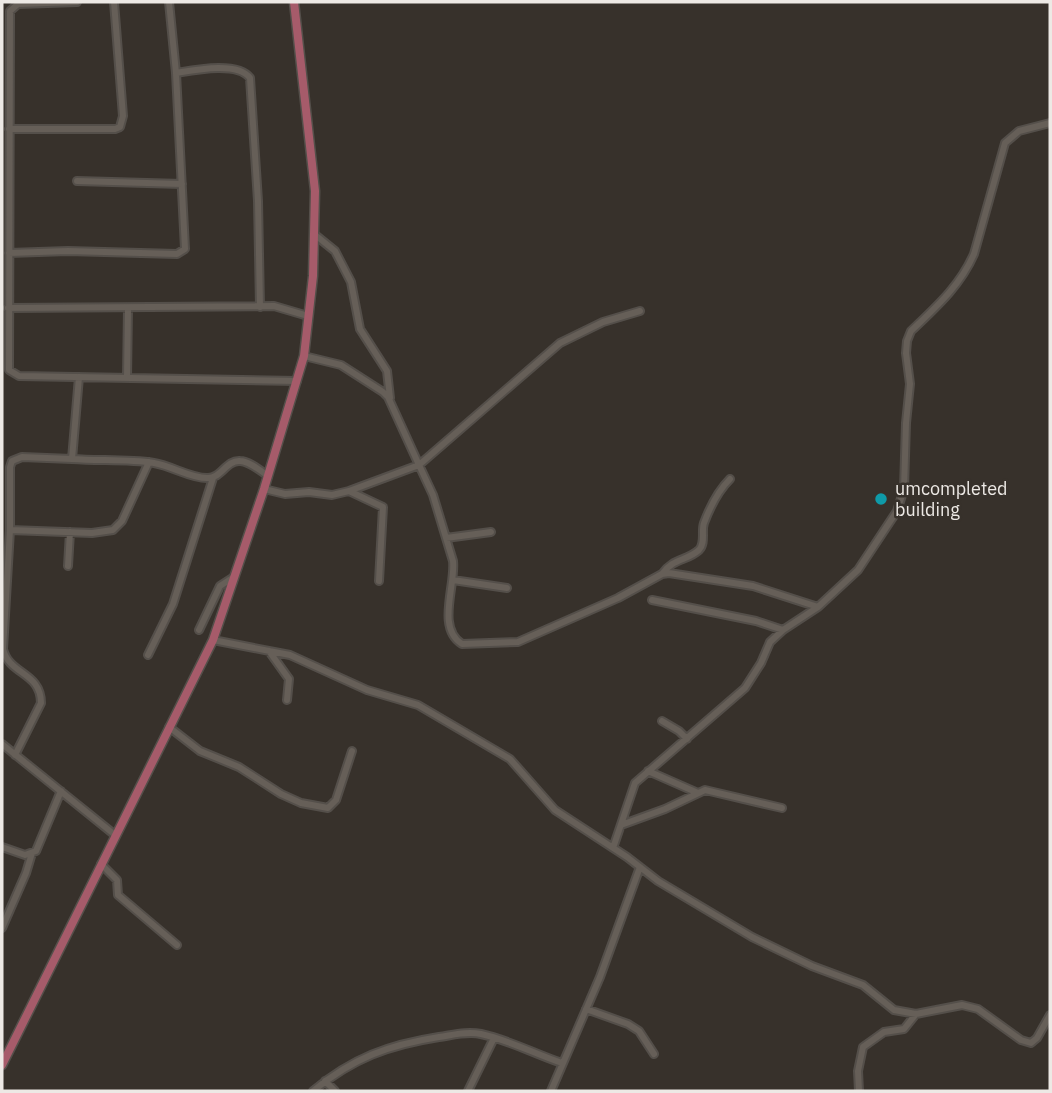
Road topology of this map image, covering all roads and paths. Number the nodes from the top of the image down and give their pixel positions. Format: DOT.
graph roads {
  1 [pos="9,2"];
  2 [pos="65,2"];
  3 [pos="77,2"];
  4 [pos="114,2"];
  5 [pos="169,2"];
  6 [pos="294,2"];
  7 [pos="10,11"];
  8 [pos="176,74"];
  9 [pos="1050,123"];
  10 [pos="9,129"];
  11 [pos="77,181"];
  12 [pos="182,184"];
  13 [pos="314,234"];
  14 [pos="9,253"];
  15 [pos="260,307"];
  16 [pos="8,308"];
  17 [pos="128,308"];
  18 [pos="640,311"];
  19 [pos="309,316"];
  20 [pos="304,356"];
  21 [pos="79,377"];
  22 [pos="127,378"];
  23 [pos="297,381"];
  24 [pos="390,403"];
  25 [pos="72,459"];
  26 [pos="149,462"];
  27 [pos="419,465"];
  28 [pos="268,476"];
  29 [pos="213,478"];
  30 [pos="730,479"];
  31 [pos="264,489"];
  32 [pos="349,491"];
  33 [pos="10,530"];
  34 [pos="70,532"];
  35 [pos="491,532"];
  36 [pos="446,538"];
  37 [pos="68,566"];
  38 [pos="662,574"];
  39 [pos="234,577"];
  40 [pos="453,580"];
  41 [pos="379,581"];
  42 [pos="507,588"];
  43 [pos="652,600"];
  44 [pos="818,607"];
  45 [pos="199,630"];
  46 [pos="783,630"];
  47 [pos="213,640"];
  48 [pos="269,651"];
  49 [pos="148,655"];
  50 [pos="287,700"];
  51 [pos="662,721"];
  52 [pos="169,727"];
  53 [pos="687,739"];
  54 [pos="2,744"];
  55 [pos="352,751"];
  56 [pos="15,755"];
  57 [pos="648,771"];
  58 [pos="61,791"];
  59 [pos="698,793"];
  60 [pos="782,808"];
  61 [pos="621,825"];
  62 [pos="115,835"];
  63 [pos="2,847"];
  64 [pos="613,848"];
  65 [pos="32,853"];
  66 [pos="101,864"];
  67 [pos="640,867"];
  68 [pos="2,928"];
  69 [pos="177,945"];
  70 [pos="586,1009"];
  71 [pos="916,1014"];
  72 [pos="1050,1015"];
  73 [pos="494,1038"];
  74 [pos="654,1054"];
  75 [pos="562,1063"];
  76 [pos="2,1065"];
  77 [pos="325,1081"];
  78 [pos="313,1091"];
  79 [pos="335,1091"];
  80 [pos="468,1091"];
  81 [pos="551,1091"];
  82 [pos="859,1091"];
  1 -- 7 [label="street"];
  2 -- 3 [label="street"];
  2 -- 7 [label="street"];
  4 -- 10 [label="street"];
  5 -- 8 [label="street"];
  6 -- 13 [label="main road"];
  7 -- 10 [label="street"];
  8 -- 12 [label="street"];
  8 -- 15 [label="street"];
  9 -- 44 [label="street"];
  10 -- 14 [label="street"];
  11 -- 12 [label="street"];
  12 -- 14 [label="street"];
  13 -- 19 [label="main road"];
  13 -- 24 [label="street"];
  14 -- 16 [label="street"];
  15 -- 17 [label="street"];
  15 -- 19 [label="street"];
  16 -- 17 [label="street"];
  16 -- 21 [label="street"];
  17 -- 22 [label="street"];
  18 -- 27 [label="street"];
  19 -- 20 [label="main road"];
  20 -- 23 [label="main road"];
  20 -- 24 [label="street"];
  21 -- 22 [label="street"];
  21 -- 25 [label="street"];
  22 -- 23 [label="street"];
  23 -- 28 [label="main road"];
  24 -- 27 [label="street"];
  25 -- 26 [label="street"];
  25 -- 33 [label="street"];
  26 -- 29 [label="street"];
  26 -- 34 [label="street"];
  27 -- 32 [label="street"];
  27 -- 36 [label="street"];
  28 -- 29 [label="street"];
  28 -- 31 [label="main road"];
  29 -- 49 [label="street"];
  30 -- 38 [label="street"];
  31 -- 32 [label="street"];
  31 -- 39 [label="main road"];
  32 -- 41 [label="street"];
  33 -- 34 [label="street"];
  33 -- 56 [label="street"];
  34 -- 37 [label="street"];
  35 -- 36 [label="street"];
  36 -- 40 [label="street"];
  38 -- 40 [label="street"];
  38 -- 44 [label="street"];
  39 -- 45 [label="street"];
  39 -- 47 [label="main road"];
  40 -- 42 [label="street"];
  43 -- 46 [label="street"];
  44 -- 46 [label="street"];
  46 -- 53 [label="street"];
  47 -- 48 [label="street"];
  47 -- 52 [label="main road"];
  48 -- 50 [label="street"];
  48 -- 64 [label="street"];
  51 -- 53 [label="street"];
  52 -- 55 [label="street"];
  52 -- 62 [label="main road"];
  53 -- 57 [label="street"];
  54 -- 56 [label="street"];
  56 -- 58 [label="street"];
  57 -- 59 [label="street"];
  57 -- 61 [label="street"];
  58 -- 62 [label="street"];
  58 -- 65 [label="street"];
  59 -- 60 [label="street"];
  59 -- 61 [label="street"];
  61 -- 64 [label="street"];
  62 -- 66 [label="main road"];
  63 -- 65 [label="street"];
  64 -- 67 [label="street"];
  65 -- 68 [label="street"];
  66 -- 69 [label="street"];
  66 -- 76 [label="main road"];
  67 -- 70 [label="street"];
  67 -- 71 [label="street"];
  70 -- 74 [label="street"];
  70 -- 75 [label="street"];
  71 -- 72 [label="street"];
  71 -- 82 [label="street"];
  73 -- 75 [label="street"];
  73 -- 77 [label="street"];
  73 -- 80 [label="street"];
  75 -- 81 [label="street"];
  77 -- 78 [label="street"];
  77 -- 79 [label="street"];
}
